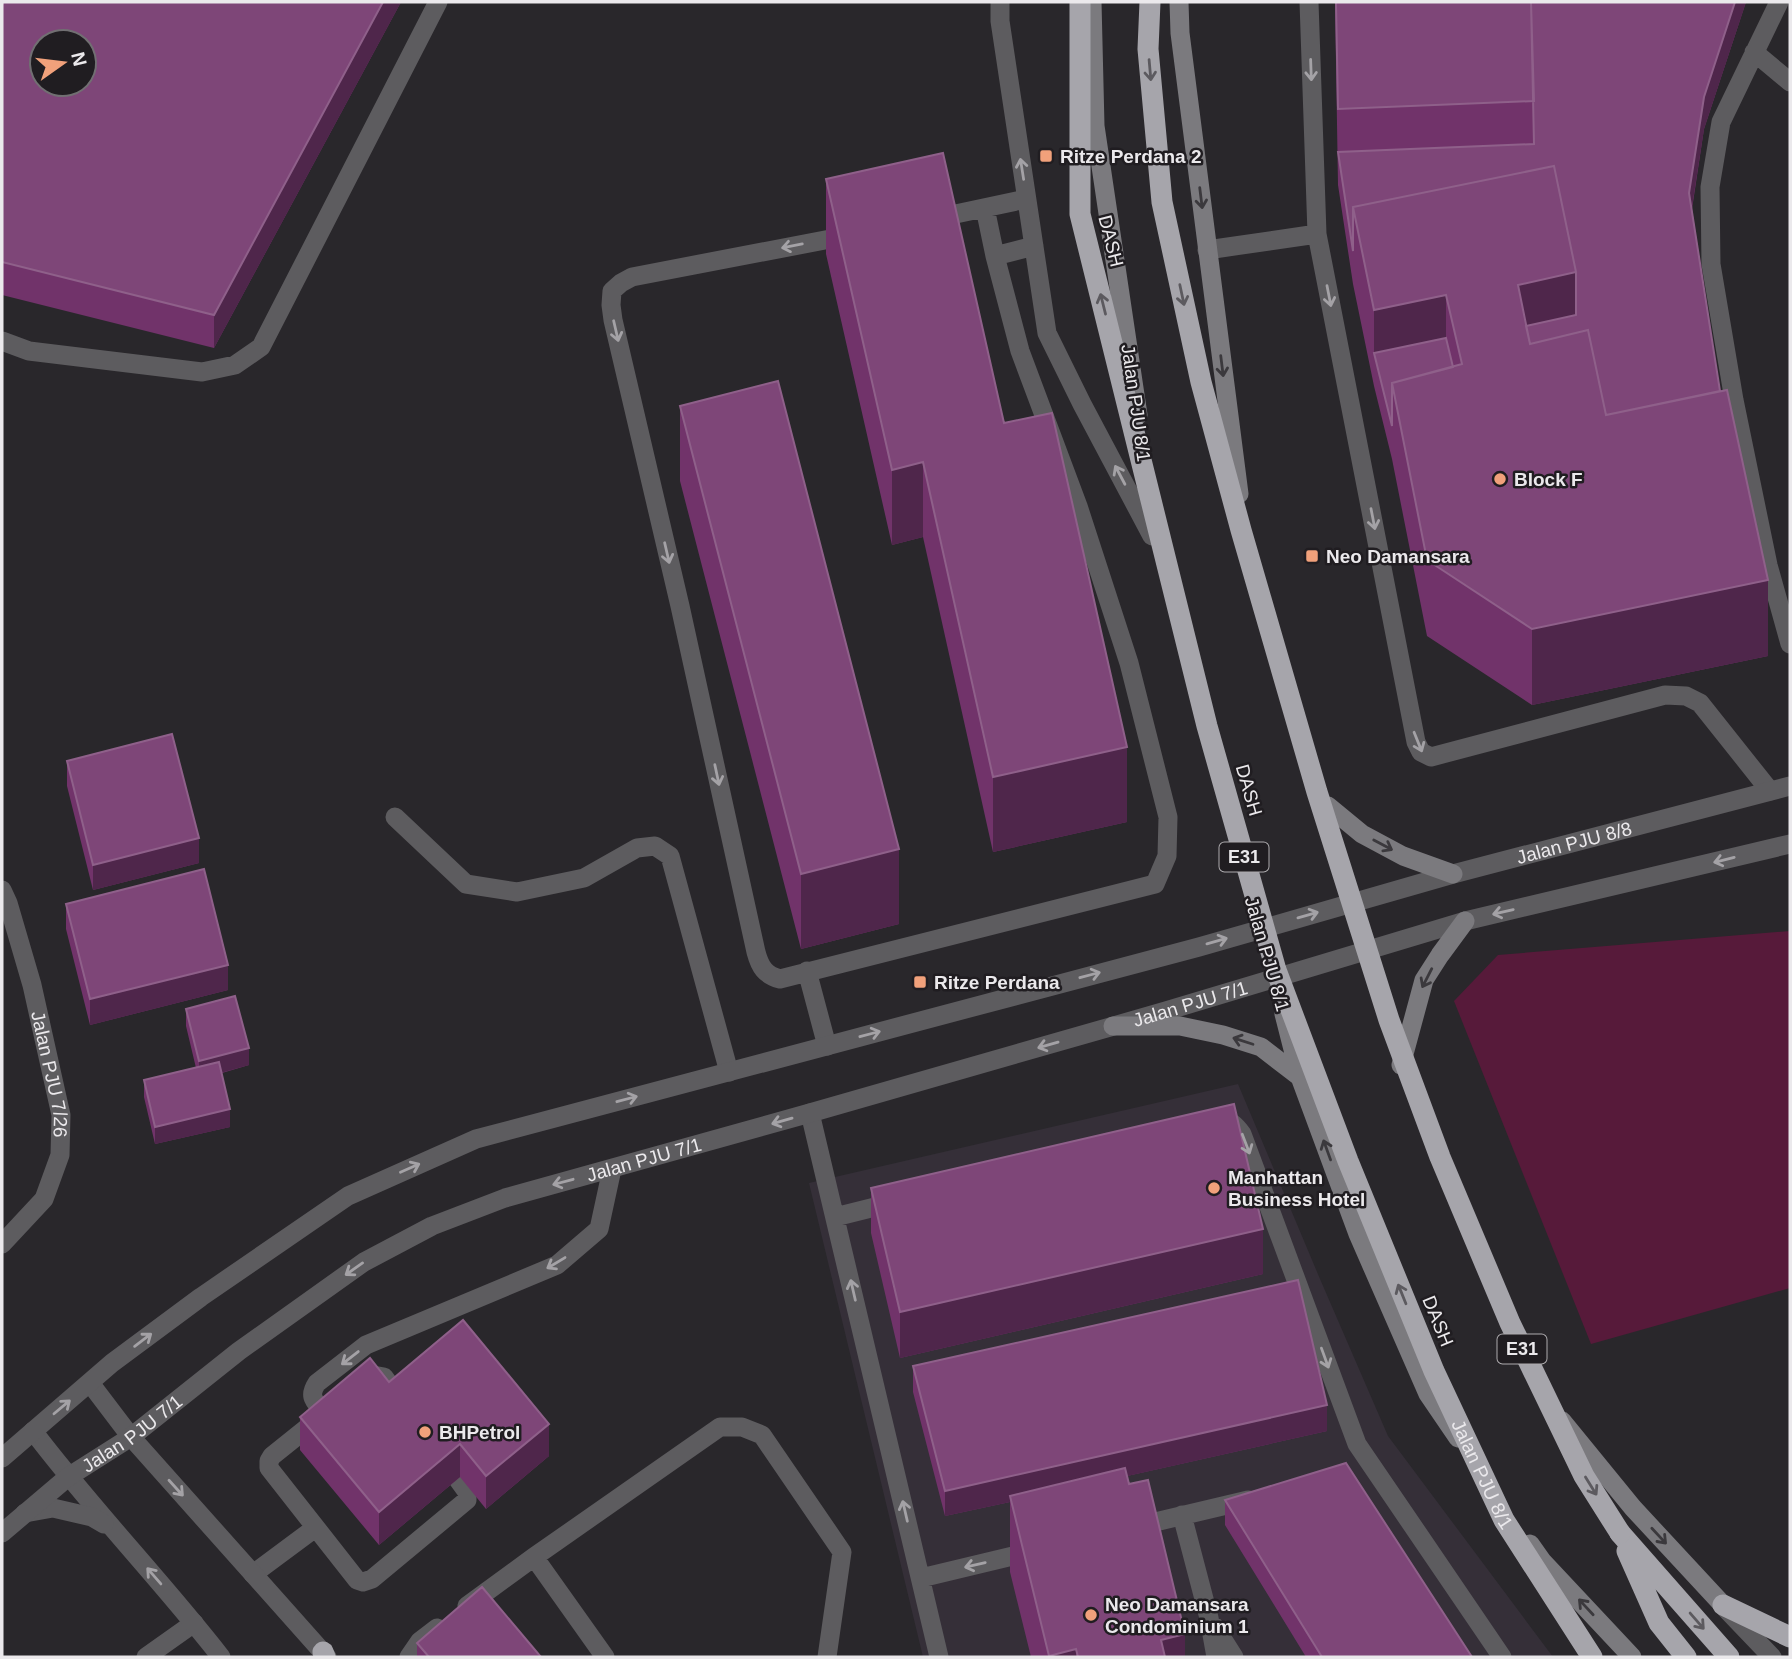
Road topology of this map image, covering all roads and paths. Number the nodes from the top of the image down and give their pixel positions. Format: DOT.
graph roads {
  1 [pos="438,2"];
  2 [pos="1000,2"];
  3 [pos="1080,2"];
  4 [pos="1092,2"];
  5 [pos="1150,2"];
  6 [pos="1179,2"];
  7 [pos="1309,2"];
  8 [pos="1779,2"];
  9 [pos="1754,52"];
  10 [pos="1790,82"];
  11 [pos="1027,199"];
  12 [pos="985,208"];
  13 [pos="914,223"];
  14 [pos="873,230"];
  15 [pos="1317,234"];
  16 [pos="1034,246"];
  17 [pos="1207,250"];
  18 [pos="995,256"];
  19 [pos="2,341"];
  20 [pos="1152,536"];
  21 [pos="1790,644"];
  22 [pos="1790,786"];
  23 [pos="1770,791"];
  24 [pos="1328,806"];
  25 [pos="395,817"];
  26 [pos="1790,844"];
  27 [pos="1452,874"];
  28 [pos="2,890"];
  29 [pos="1356,901"];
  30 [pos="1465,921"];
  31 [pos="1260,929"];
  32 [pos="1368,949"];
  33 [pos="807,971"];
  34 [pos="1275,977"];
  35 [pos="1113,1026"];
  36 [pos="827,1046"];
  37 [pos="1401,1065"];
  38 [pos="729,1072"];
  39 [pos="1300,1077"];
  40 [pos="810,1113"];
  41 [pos="1201,1124"];
  42 [pos="612,1169"];
  43 [pos="917,1196"];
  44 [pos="835,1217"];
  45 [pos="2,1244"];
  46 [pos="90,1383"];
  47 [pos="325,1414"];
  48 [pos="33,1431"];
  49 [pos="131,1437"];
  50 [pos="2,1458"];
  51 [pos="1375,1469"];
  52 [pos="1349,1475"];
  53 [pos="68,1477"];
  54 [pos="1272,1494"];
  55 [pos="24,1514"];
  56 [pos="1182,1515"];
  57 [pos="315,1528"];
  58 [pos="114,1529"];
  59 [pos="1117,1531"];
  60 [pos="2,1533"];
  61 [pos="1620,1533"];
  62 [pos="1052,1546"];
  63 [pos="534,1557"];
  64 [pos="253,1574"];
  65 [pos="921,1578"];
  66 [pos="1723,1605"];
  67 [pos="1209,1618"];
  68 [pos="194,1623"];
  69 [pos="1790,1637"];
  70 [pos="325,1655"];
  71 [pos="146,1657"];
  72 [pos="221,1657"];
  73 [pos="409,1657"];
  74 [pos="605,1657"];
  75 [pos="827,1657"];
  76 [pos="939,1657"];
  77 [pos="1216,1657"];
  78 [pos="1234,1657"];
  79 [pos="1502,1657"];
  80 [pos="1592,1657"];
  81 [pos="1632,1657"];
  82 [pos="1686,1657"];
  83 [pos="1729,1657"];
  84 [pos="1772,1657"];
  1 -- 19 [label="street"];
  11 -- 2 [label="street, one-way"];
  80 -- 3 [label="highway, DASH / E31, one-way, bridge"];
  4 -- 20 [label="main road, Jalan PJU 8/1"];
  5 -- 61 [label="highway, E31, one-way, bridge"];
  6 -- 17 [label="main road, one-way"];
  7 -- 15 [label="street, one-way"];
  8 -- 9 [label="street"];
  9 -- 10 [label="street"];
  9 -- 21 [label="street"];
  11 -- 12 [label="street"];
  11 -- 16 [label="street"];
  12 -- 13 [label="street"];
  12 -- 18 [label="street"];
  14 -- 33 [label="street, one-way"];
  15 -- 17 [label="street"];
  15 -- 23 [label="street, one-way"];
  16 -- 18 [label="street"];
  20 -- 16 [label="street, one-way"];
  17 -- 24 [label="main road, one-way"];
  18 -- 33 [label="street"];
  20 -- 31 [label="main road, Jalan PJU 8/1"];
  22 -- 23 [label="street, Jalan PJU 8/8"];
  23 -- 27 [label="street, Jalan PJU 8/8"];
  24 -- 27 [label="main road, one-way"];
  24 -- 29 [label="main road"];
  25 -- 38 [label="street"];
  26 -- 30 [label="street, one-way"];
  27 -- 29 [label="street, Jalan PJU 8/8"];
  28 -- 45 [label="street, Jalan PJU 7/26"];
  31 -- 29 [label="street, one-way"];
  29 -- 32 [label="main road"];
  30 -- 32 [label="street"];
  30 -- 37 [label="main road, one-way"];
  31 -- 34 [label="main road, Jalan PJU 8/1"];
  36 -- 31 [label="street, one-way"];
  32 -- 34 [label="street, Jalan PJU 7/1"];
  32 -- 37 [label="main road"];
  33 -- 36 [label="street"];
  34 -- 35 [label="street, Jalan PJU 7/1"];
  34 -- 39 [label="main road, Jalan PJU 8/1"];
  39 -- 35 [label="main road, one-way"];
  35 -- 40 [label="street, Jalan PJU 7/1, one-way"];
  36 -- 38 [label="street"];
  37 -- 66 [label="main road, one-way"];
  46 -- 38 [label="street, one-way"];
  81 -- 39 [label="main road, Jalan PJU 8/1, one-way"];
  40 -- 42 [label="street, Jalan PJU 7/1, one-way"];
  40 -- 44 [label="street"];
  41 -- 51 [label="street, one-way"];
  42 -- 47 [label="street, one-way"];
  42 -- 49 [label="street, Jalan PJU 7/1, one-way"];
  43 -- 44 [label="street"];
  65 -- 44 [label="street, one-way"];
  48 -- 46 [label="street, one-way"];
  46 -- 49 [label="street"];
  47 -- 57 [label="street"];
  47 -- 57 [label="street"];
  48 -- 50 [label="street"];
  48 -- 53 [label="street"];
  49 -- 53 [label="street, Jalan PJU 7/1"];
  49 -- 64 [label="street, one-way"];
  51 -- 52 [label="street"];
  51 -- 79 [label="street"];
  53 -- 55 [label="street, Jalan PJU 7/1"];
  53 -- 58 [label="street"];
  54 -- 56 [label="street"];
  55 -- 58 [label="street"];
  55 -- 60 [label="street, Jalan PJU 7/1"];
  56 -- 59 [label="street"];
  56 -- 67 [label="street"];
  57 -- 64 [label="street"];
  68 -- 58 [label="street, one-way"];
  61 -- 82 [label="highway"];
  61 -- 83 [label="highway, one-way"];
  62 -- 65 [label="street, one-way"];
  63 -- 73 [label="street"];
  63 -- 74 [label="street"];
  63 -- 75 [label="street"];
  64 -- 70 [label="street"];
  65 -- 76 [label="street"];
  66 -- 69 [label="highway"];
  66 -- 84 [label="street"];
  67 -- 77 [label="street"];
  67 -- 78 [label="street"];
  68 -- 71 [label="street"];
  68 -- 72 [label="street"];
}
